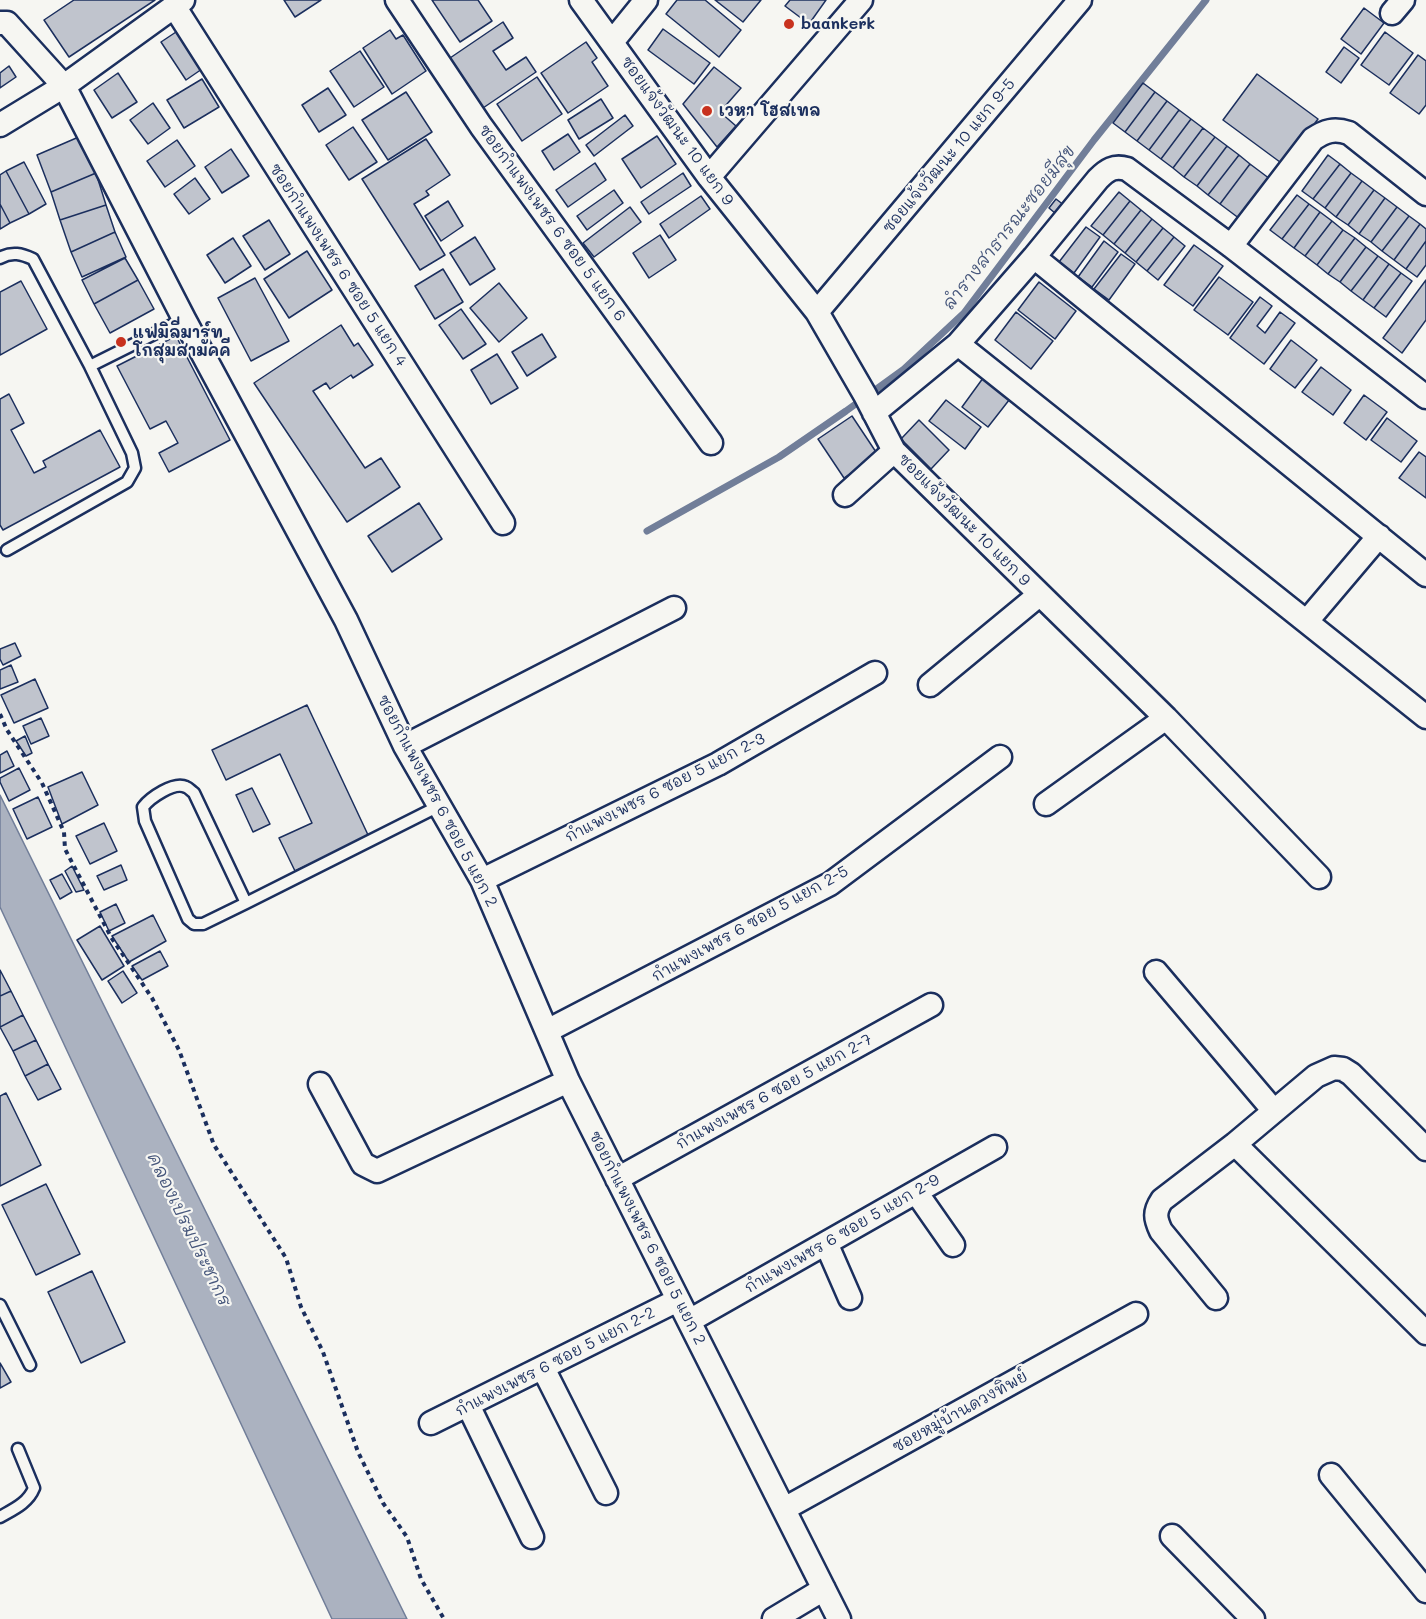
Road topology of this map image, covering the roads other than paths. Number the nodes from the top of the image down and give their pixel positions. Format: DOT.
graph roads {
  1 [pos="397,0"];
  2 [pos="581,0"];
  3 [pos="646,0"];
  4 [pos="861,0"];
  5 [pos="1080,0"];
  6 [pos="178,3"];
  7 [pos="0,23"];
  8 [pos="612,42"];
  9 [pos="64,86"];
  10 [pos="0,125"];
  11 [pos="709,177"];
  12 [pos="1426,194"];
  13 [pos="1231,246"];
  14 [pos="1034,257"];
  15 [pos="0,258"];
  16 [pos="817,312"];
  17 [pos="184,319"];
  18 [pos="958,344"];
  19 [pos="90,366"];
  20 [pos="1426,397"];
  21 [pos="869,403"];
  22 [pos="711,443"];
  23 [pos="894,451"];
  24 [pos="846,495"];
  25 [pos="503,523"];
  26 [pos="1379,536"];
  27 [pos="7,550"];
  28 [pos="1426,575"];
  29 [pos="1039,595"];
  30 [pos="674,608"];
  31 [pos="1307,621"];
  32 [pos="875,673"];
  33 [pos="930,685"];
  34 [pos="1426,717"];
  35 [pos="1166,718"];
  36 [pos="405,746"];
  37 [pos="1000,757"];
  38 [pos="1046,804"];
  39 [pos="439,806"];
  40 [pos="1319,877"];
  41 [pos="482,880"];
  42 [pos="246,903"];
  43 [pos="1156,972"];
  44 [pos="931,1005"];
  45 [pos="547,1031"];
  46 [pos="568,1082"];
  47 [pos="320,1084"];
  48 [pos="1274,1111"];
  49 [pos="1235,1144"];
  50 [pos="995,1147"];
  51 [pos="1426,1149"];
  52 [pos="617,1179"];
  53 [pos="916,1192"];
  54 [pos="826,1244"];
  55 [pos="953,1245"];
  56 [pos="850,1298"];
  57 [pos="1216,1298"];
  58 [pos="678,1300"];
  59 [pos="0,1305"];
  60 [pos="1136,1314"];
  61 [pos="689,1321"];
  62 [pos="1426,1333"];
  63 [pos="30,1365"];
  64 [pos="543,1368"];
  65 [pos="468,1405"];
  66 [pos="431,1423"];
  67 [pos="18,1449"];
  68 [pos="1331,1475"];
  69 [pos="606,1493"];
  70 [pos="784,1509"];
  71 [pos="0,1517"];
  72 [pos="1172,1536"];
  73 [pos="531,1537"];
  74 [pos="824,1589"];
  75 [pos="1426,1591"];
  76 [pos="774,1619"];
  77 [pos="839,1619"];
  78 [pos="1253,1619"];
  1 -- 22 [label="street, ซอยกำแพงเพชร 6 ซอย 5 แยก 6"];
  2 -- 8 [label="street, ซอยแจ้งวัฒนะ 10 แยก 9"];
  3 -- 8 [label="street"];
  4 -- 11 [label="street"];
  5 -- 16 [label="street, ซอยแจ้งวัฒนะ 10 แยก 9-5"];
  6 -- 9 [label="street"];
  6 -- 25 [label="street, ซอยกำแพงเพชร 6 ซอย 5 แยก 4"];
  7 -- 9 [label="street, ซอยกำแพงเพชร 6 ซอย 5 แยก 2"];
  8 -- 11 [label="street, ซอยแจ้งวัฒนะ 10 แยก 9"];
  9 -- 10 [label="street"];
  9 -- 17 [label="street, ซอยกำแพงเพชร 6 ซอย 5 แยก 2"];
  11 -- 16 [label="street, ซอยแจ้งวัฒนะ 10 แยก 9"];
  12 -- 13 [label="street"];
  13 -- 14 [label="street"];
  13 -- 20 [label="street"];
  14 -- 18 [label="street"];
  14 -- 26 [label="street"];
  15 -- 19 [label="lane"];
  16 -- 21 [label="street, ซอยแจ้งวัฒนะ 10 แยก 9"];
  17 -- 19 [label="lane"];
  17 -- 36 [label="street, ซอยกำแพงเพชร 6 ซอย 5 แยก 2"];
  18 -- 21 [label="street"];
  18 -- 31 [label="street"];
  19 -- 27 [label="lane"];
  21 -- 23 [label="street, ซอยแจ้งวัฒนะ 10 แยก 9"];
  23 -- 24 [label="street"];
  23 -- 29 [label="street, ซอยแจ้งวัฒนะ 10 แยก 9"];
  26 -- 28 [label="street"];
  26 -- 31 [label="street"];
  29 -- 33 [label="street"];
  29 -- 35 [label="street, ซอยแจ้งวัฒนะ 10 แยก 9"];
  30 -- 36 [label="street"];
  31 -- 34 [label="street"];
  32 -- 41 [label="street, กำแพงเพชร 6 ซอย 5 แยก 2-3"];
  35 -- 38 [label="street"];
  35 -- 40 [label="street, ซอยแจ้งวัฒนะ 10 แยก 9"];
  36 -- 39 [label="street, ซอยกำแพงเพชร 6 ซอย 5 แยก 2"];
  37 -- 45 [label="street, กำแพงเพชร 6 ซอย 5 แยก 2-5"];
  39 -- 41 [label="street, ซอยกำแพงเพชร 6 ซอย 5 แยก 2"];
  39 -- 42 [label="lane"];
  41 -- 45 [label="street, ซอยกำแพงเพชร 6 ซอย 5 แยก 2"];
  42 -- 42 [label="lane"];
  43 -- 48 [label="street"];
  44 -- 52 [label="street, กำแพงเพชร 6 ซอย 5 แยก 2-7"];
  45 -- 46 [label="street, ซอยกำแพงเพชร 6 ซอย 5 แยก 2"];
  46 -- 47 [label="street"];
  46 -- 52 [label="street, ซอยกำแพงเพชร 6 ซอย 5 แยก 2"];
  48 -- 49 [label="street"];
  48 -- 51 [label="street"];
  49 -- 57 [label="street"];
  49 -- 62 [label="street"];
  50 -- 53 [label="street, กำแพงเพชร 6 ซอย 5 แยก 2-9"];
  52 -- 58 [label="street, ซอยกำแพงเพชร 6 ซอย 5 แยก 2"];
  53 -- 54 [label="street, กำแพงเพชร 6 ซอย 5 แยก 2-9"];
  53 -- 55 [label="street"];
  54 -- 56 [label="street"];
  54 -- 61 [label="street, กำแพงเพชร 6 ซอย 5 แยก 2-9"];
  58 -- 61 [label="street, ซอยกำแพงเพชร 6 ซอย 5 แยก 2"];
  58 -- 64 [label="street, กำแพงเพชร 6 ซอย 5 แยก 2-2"];
  59 -- 63 [label="lane"];
  60 -- 70 [label="street, ซอยหมู่บ้านดวงทิพย์"];
  61 -- 70 [label="street, ซอยกำแพงเพชร 6 ซอย 5 แยก 2"];
  64 -- 65 [label="street, กำแพงเพชร 6 ซอย 5 แยก 2-2"];
  64 -- 69 [label="street"];
  65 -- 66 [label="street, กำแพงเพชร 6 ซอย 5 แยก 2-2"];
  65 -- 73 [label="street"];
  67 -- 71 [label="lane"];
  68 -- 75 [label="street"];
  70 -- 74 [label="street, ซอยกำแพงเพชร 6 ซอย 5 แยก 2"];
  72 -- 78 [label="street"];
  74 -- 76 [label="street"];
  74 -- 77 [label="street, ซอยกำแพงเพชร 6 ซอย 5 แยก 2"];
}
